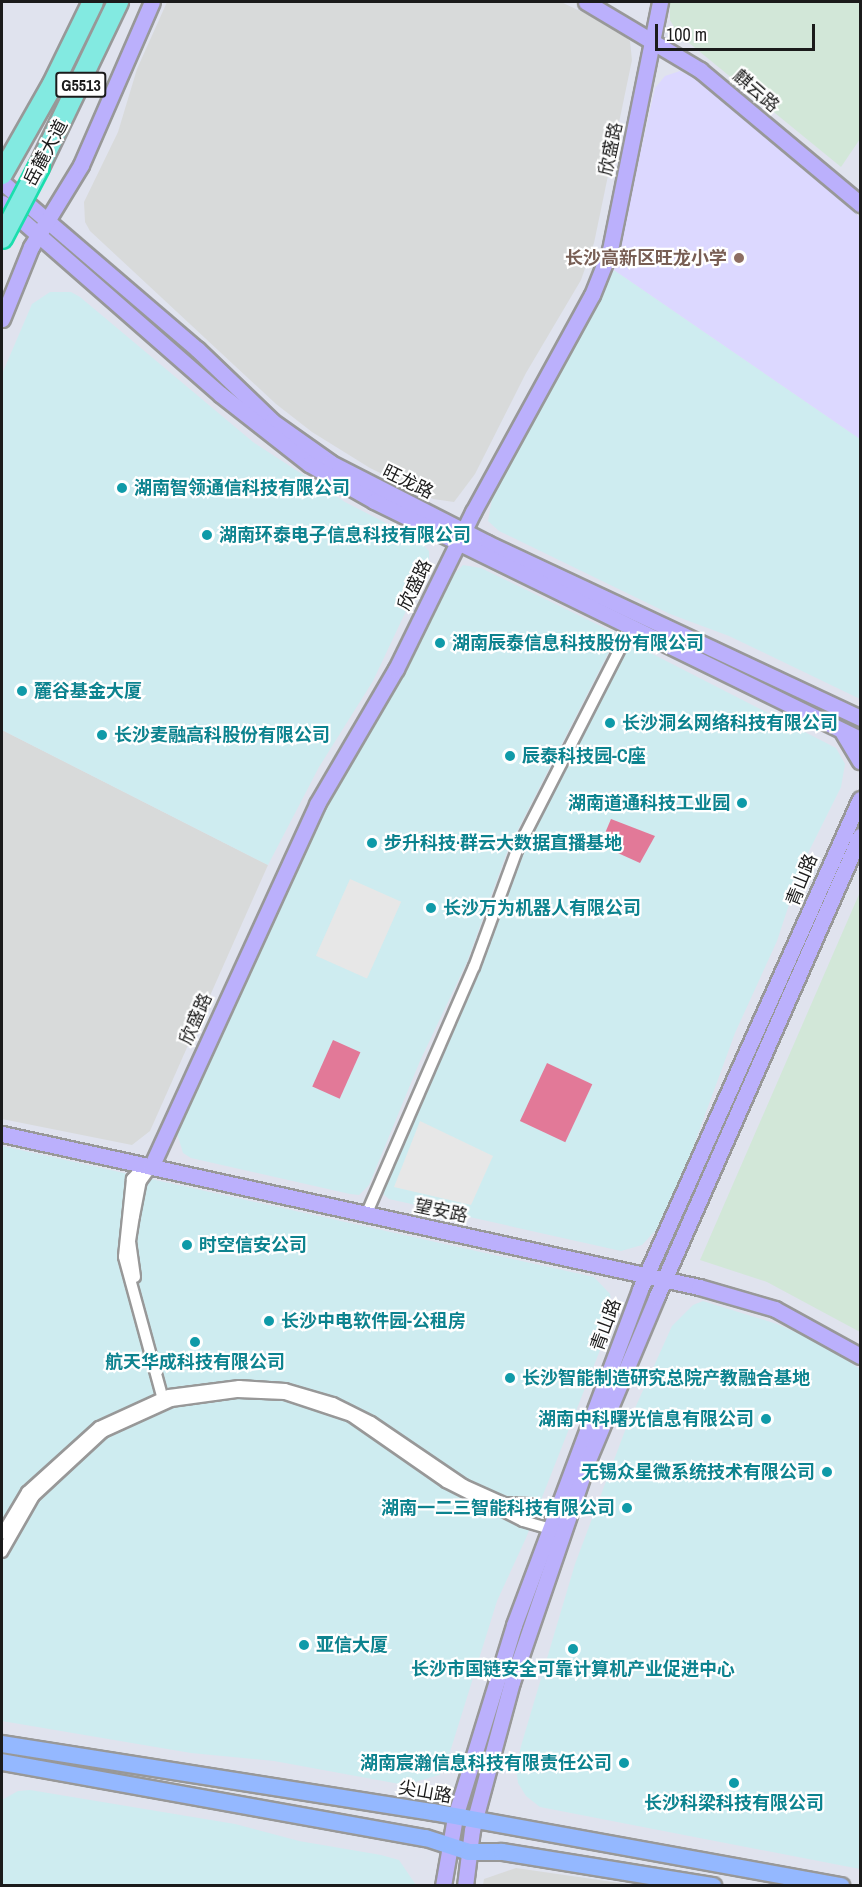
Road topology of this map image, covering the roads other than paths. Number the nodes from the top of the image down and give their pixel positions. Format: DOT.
graph roads {
  1 [pos="93,2"];
  2 [pos="118,2"];
  3 [pos="152,2"];
  4 [pos="586,2"];
  5 [pos="599,2"];
  6 [pos="654,2"];
  7 [pos="660,2"];
  8 [pos="651,34"];
  9 [pos="2,174"];
  10 [pos="2,182"];
  11 [pos="861,197"];
  12 [pos="2,203"];
  13 [pos="861,204"];
  14 [pos="48,222"];
  15 [pos="38,236"];
  16 [pos="2,238"];
  17 [pos="2,319"];
  18 [pos="458,535"];
  19 [pos="613,616"];
  20 [pos="653,636"];
  21 [pos="857,716"];
  22 [pos="833,726"];
  23 [pos="861,739"];
  24 [pos="861,761"];
  25 [pos="861,799"];
  26 [pos="861,836"];
  27 [pos="2,1128"];
  28 [pos="2,1134"];
  29 [pos="149,1164"];
  30 [pos="365,1212"];
  31 [pos="648,1272"];
  32 [pos="665,1276"];
  33 [pos="861,1349"];
  34 [pos="861,1356"];
  35 [pos="166,1399"];
  36 [pos="561,1520"];
  37 [pos="550,1531"];
  38 [pos="2,1534"];
  39 [pos="2,1552"];
  40 [pos="2,1744"];
  41 [pos="2,1762"];
  42 [pos="455,1817"];
  43 [pos="474,1820"];
  44 [pos="448,1847"];
  45 [pos="469,1852"];
  46 [pos="443,1886"];
  47 [pos="465,1886"];
  48 [pos="713,1886"];
  49 [pos="840,1886"];
  1 -- 9 [label="highway, 岳麓大道 / G5513"];
  2 -- 16 [label="highway, 岳麓大道 / G5513, bridge"];
  3 -- 14 [label="main road"];
  4 -- 8 [label="main road, 麒云路"];
  5 -- 8 [label="main road, 麒云路"];
  6 -- 8 [label="main road, 欣盛路"];
  7 -- 8 [label="main road, 欣盛路"];
  8 -- 11 [label="main road, 麒云路"];
  8 -- 13 [label="main road, 麒云路"];
  8 -- 18 [label="main road, 欣盛路"];
  10 -- 14 [label="main road, 旺龙路"];
  12 -- 15 [label="main road, 旺龙路"];
  14 -- 15 [label="main road"];
  14 -- 18 [label="main road, 旺龙路"];
  15 -- 17 [label="main road"];
  15 -- 18 [label="main road, 旺龙路"];
  18 -- 19 [label="main road, 旺龙路"];
  18 -- 21 [label="main road, 旺龙路"];
  18 -- 29 [label="main road, 欣盛路"];
  19 -- 20 [label="main road, 旺龙路"];
  19 -- 30 [label="street"];
  20 -- 22 [label="main road, 旺龙路"];
  20 -- 30 [label="street"];
  22 -- 23 [label="main road, 旺龙路"];
  22 -- 24 [label="main road"];
  25 -- 31 [label="main road, 青山路"];
  26 -- 32 [label="main road, 青山路"];
  27 -- 29 [label="main road, 望安路"];
  28 -- 29 [label="main road, 望安路"];
  29 -- 30 [label="main road, 望安路"];
  29 -- 35 [label="street"];
  30 -- 31 [label="main road, 望安路"];
  31 -- 32 [label="main road, 望安路"];
  31 -- 36 [label="main road, 青山路"];
  32 -- 33 [label="main road, 望安路"];
  32 -- 34 [label="main road, 望安路"];
  32 -- 36 [label="main road, 青山路"];
  35 -- 36 [label="street"];
  35 -- 37 [label="street"];
  35 -- 38 [label="street"];
  35 -- 39 [label="street"];
  36 -- 37 [label="main road, 青山路"];
  36 -- 43 [label="main road, 青山路"];
  37 -- 42 [label="main road, 青山路"];
  40 -- 42 [label="main road, 尖山路"];
  41 -- 44 [label="main road"];
  42 -- 43 [label="main road, 尖山路"];
  42 -- 44 [label="main road, 青山路"];
  43 -- 45 [label="main road, 青山路"];
  43 -- 49 [label="main road, 尖山路"];
  44 -- 45 [label="main road"];
  44 -- 46 [label="main road, 青山路"];
  45 -- 47 [label="main road, 青山路"];
  45 -- 48 [label="main road"];
}
